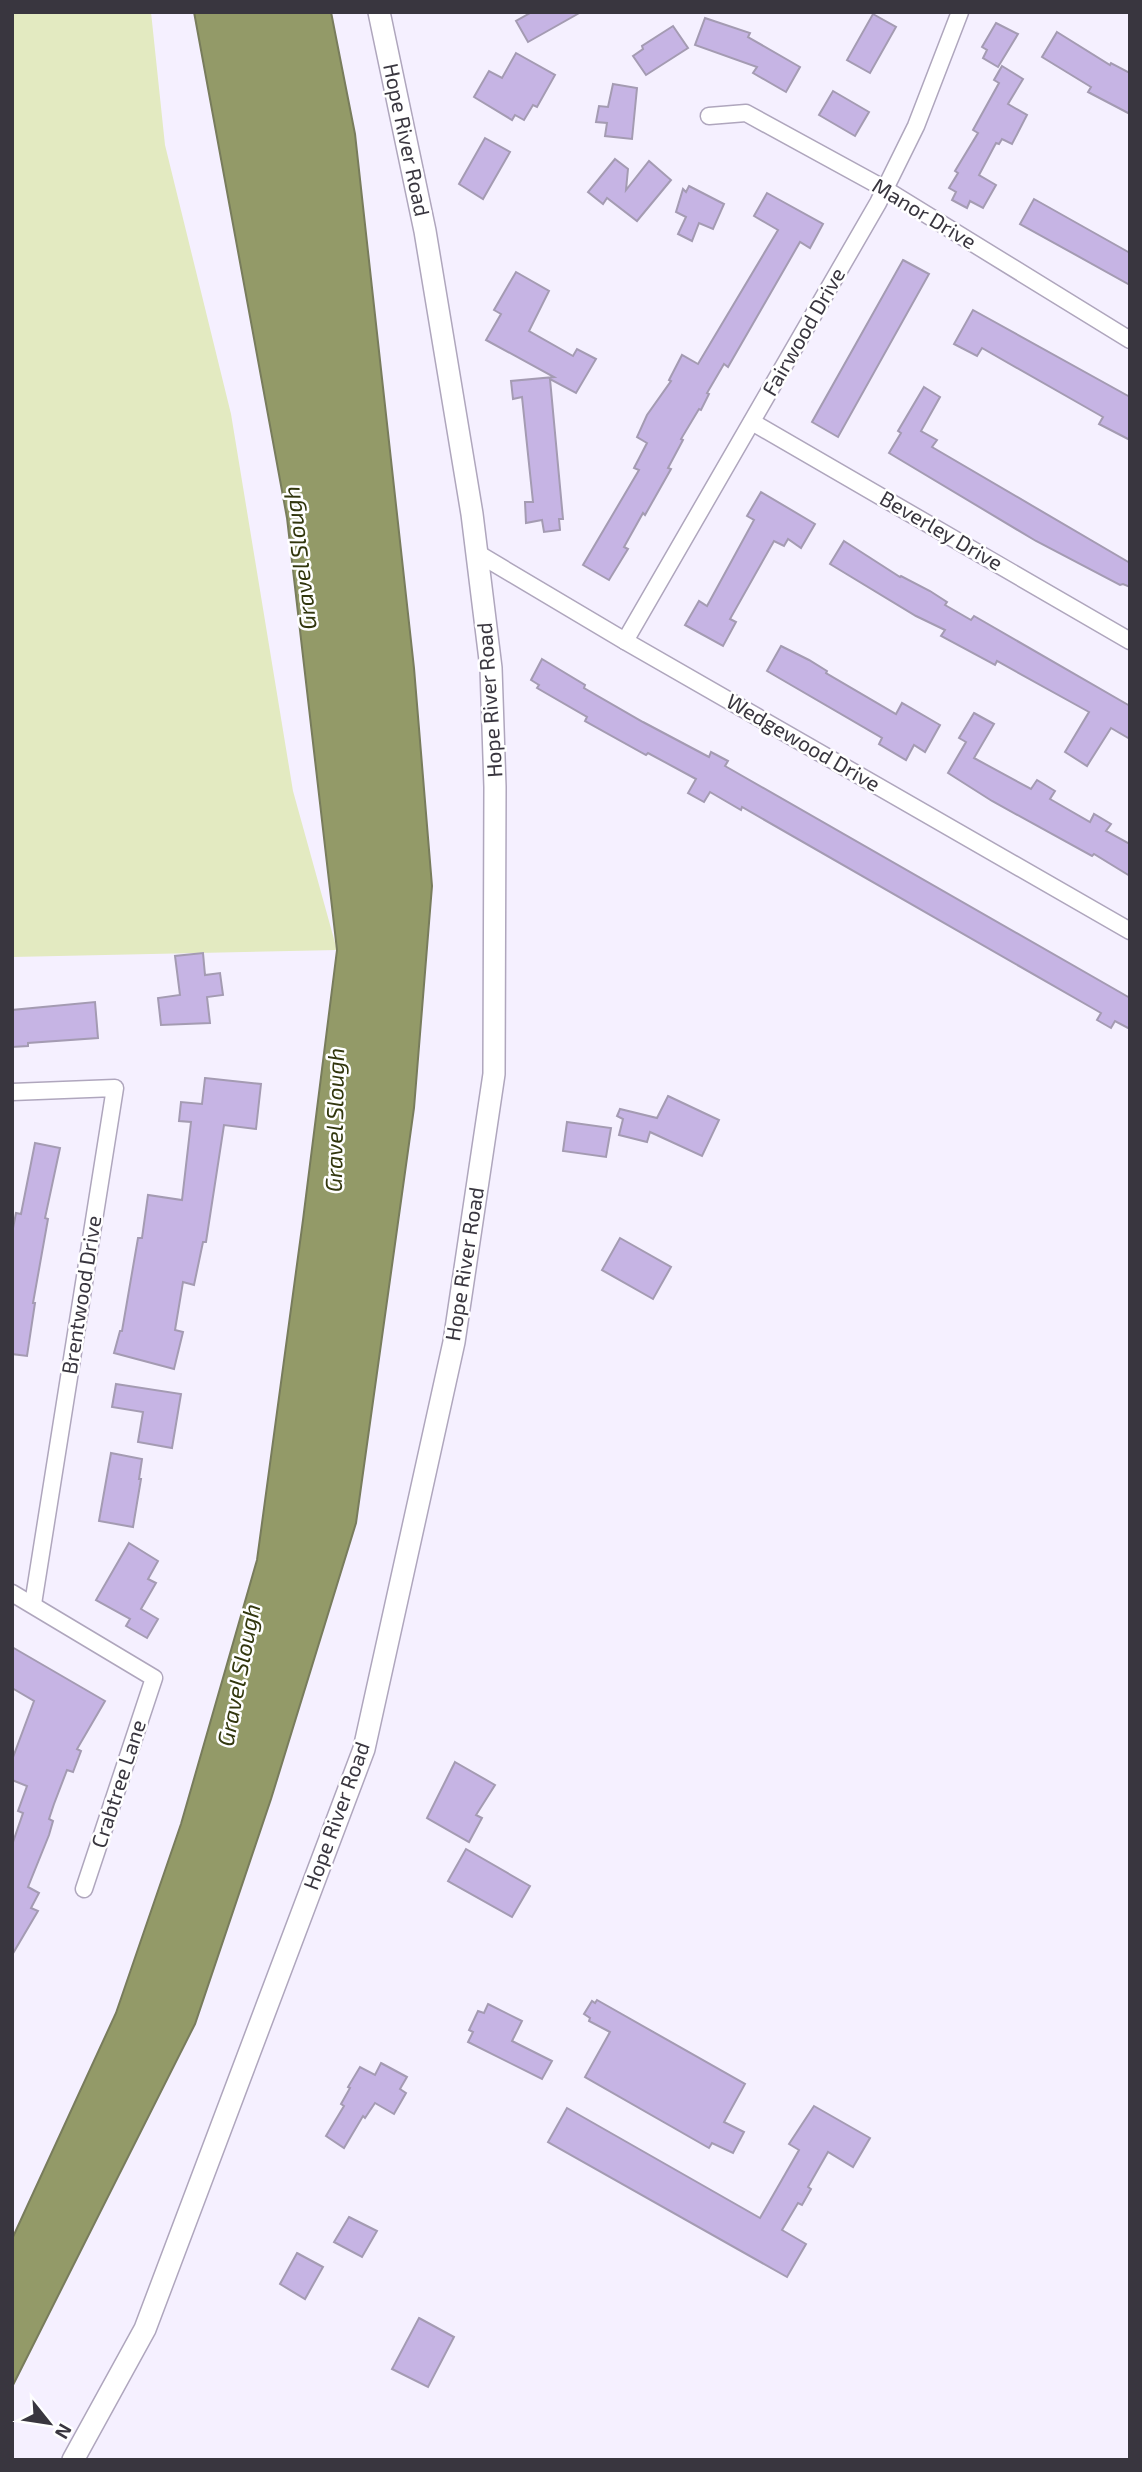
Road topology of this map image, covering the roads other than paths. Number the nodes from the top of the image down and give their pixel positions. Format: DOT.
graph roads {
  1 [pos="379,12"];
  2 [pos="960,12"];
  3 [pos="709,116"];
  4 [pos="885,189"];
  5 [pos="1130,340"];
  6 [pos="752,422"];
  7 [pos="477,553"];
  8 [pos="625,641"];
  9 [pos="1130,641"];
  10 [pos="1130,931"];
  11 [pos="12,1092"];
  12 [pos="12,1593"];
  13 [pos="33,1604"];
  14 [pos="84,1889"];
  15 [pos="73,2460"];
  1 -- 7 [label="street, Hope River Road"];
  2 -- 4 [label="street, Fairwood Drive"];
  3 -- 4 [label="street, Manor Drive"];
  4 -- 5 [label="street, Manor Drive"];
  4 -- 6 [label="street, Fairwood Drive"];
  6 -- 8 [label="street, Fairwood Drive"];
  6 -- 9 [label="street, Beverley Drive"];
  7 -- 8 [label="street, Wedgewood Drive"];
  7 -- 15 [label="street, Hope River Road"];
  8 -- 10 [label="street, Wedgewood Drive"];
  11 -- 13 [label="street, Brentwood Drive"];
  12 -- 13 [label="street"];
  13 -- 14 [label="street, Crabtree Lane"];
}
